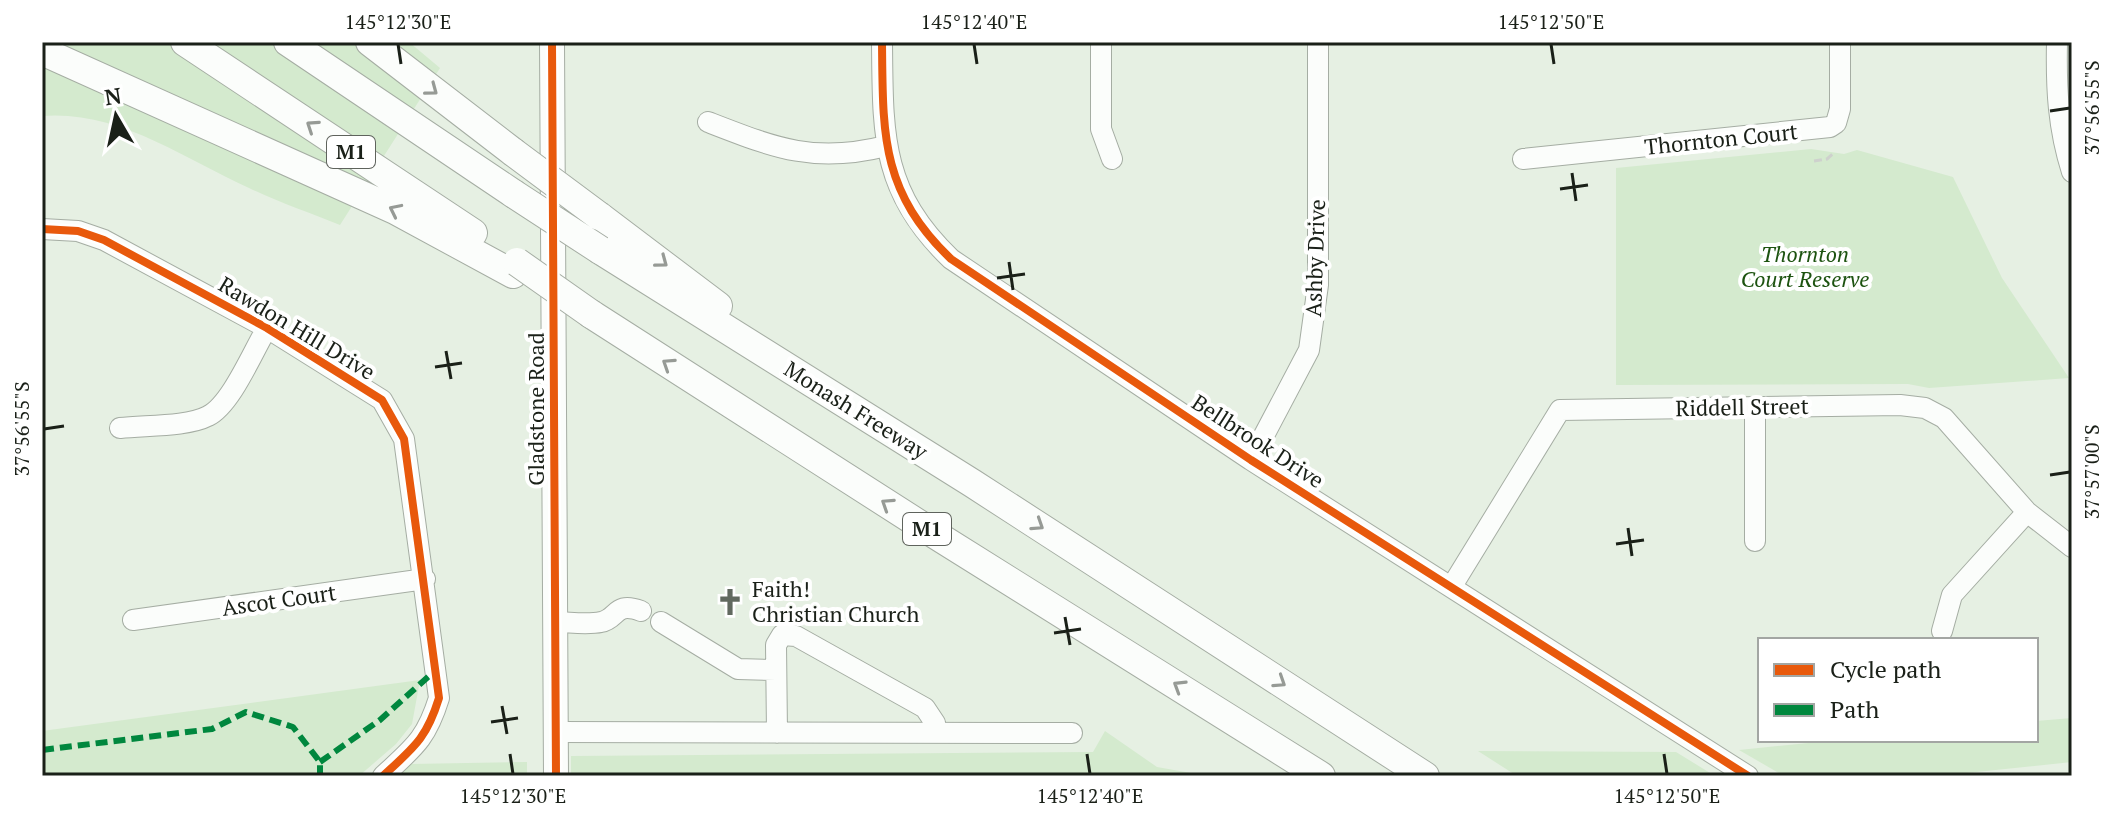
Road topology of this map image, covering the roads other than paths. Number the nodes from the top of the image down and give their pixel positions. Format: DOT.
graph roads {
  1 [pos="185,42"];
  2 [pos="288,42"];
  3 [pos="370,42"];
  4 [pos="552,42"];
  5 [pos="882,42"];
  6 [pos="1101,42"];
  7 [pos="1318,42"];
  8 [pos="1840,42"];
  9 [pos="2057,42"];
  10 [pos="49,55"];
  11 [pos="708,122"];
  12 [pos="886,146"];
  13 [pos="1112,159"];
  14 [pos="1523,159"];
  15 [pos="2072,172"];
  16 [pos="42,229"];
  17 [pos="515,268"];
  18 [pos="267,328"];
  19 [pos="826,391"];
  20 [pos="1755,407"];
  21 [pos="120,428"];
  22 [pos="1251,460"];
  23 [pos="2027,512"];
  24 [pos="1755,541"];
  25 [pos="2072,547"];
  26 [pos="425,579"];
  27 [pos="1452,586"];
  28 [pos="641,611"];
  29 [pos="133,620"];
  30 [pos="555,622"];
  31 [pos="661,622"];
  32 [pos="1942,631"];
  33 [pos="776,670"];
  34 [pos="556,732"];
  35 [pos="777,733"];
  36 [pos="936,733"];
  37 [pos="1072,733"];
  38 [pos="383,776"];
  39 [pos="556,776"];
  40 [pos="1321,776"];
  41 [pos="1425,776"];
  42 [pos="1748,776"];
  17 -- 1 [label="highway, M1, one-way"];
  2 -- 19 [label="highway, Monash Freeway / M1, bridge"];
  3 -- 19 [label="highway, one-way, bridge"];
  4 -- 30 [label="main road, Gladstone Road"];
  5 -- 12 [label="street, Bellbrook Drive"];
  6 -- 13 [label="street"];
  7 -- 22 [label="street, Ashby Drive"];
  8 -- 14 [label="street, Thornton Court"];
  9 -- 15 [label="street"];
  17 -- 10 [label="highway, one-way"];
  11 -- 12 [label="street"];
  12 -- 22 [label="street, Bellbrook Drive"];
  16 -- 18 [label="street, Rawdon Hill Drive"];
  40 -- 17 [label="highway, M1, one-way, bridge"];
  18 -- 21 [label="street"];
  18 -- 26 [label="street, Rawdon Hill Drive"];
  19 -- 41 [label="highway, Monash Freeway / M1, one-way"];
  20 -- 23 [label="street, Riddell Street"];
  20 -- 24 [label="street"];
  20 -- 27 [label="street, Riddell Street"];
  22 -- 27 [label="street, Bellbrook Drive"];
  23 -- 25 [label="street, Riddell Street"];
  23 -- 32 [label="street"];
  26 -- 29 [label="street, Ascot Court"];
  26 -- 38 [label="street, Rawdon Hill Drive"];
  27 -- 42 [label="street, Bellbrook Drive"];
  28 -- 30 [label="street"];
  30 -- 34 [label="main road, Gladstone Road"];
  31 -- 33 [label="street"];
  33 -- 35 [label="street"];
  33 -- 36 [label="street"];
  34 -- 35 [label="street"];
  34 -- 39 [label="main road, Gladstone Road"];
  35 -- 36 [label="street"];
  36 -- 37 [label="street"];
}
